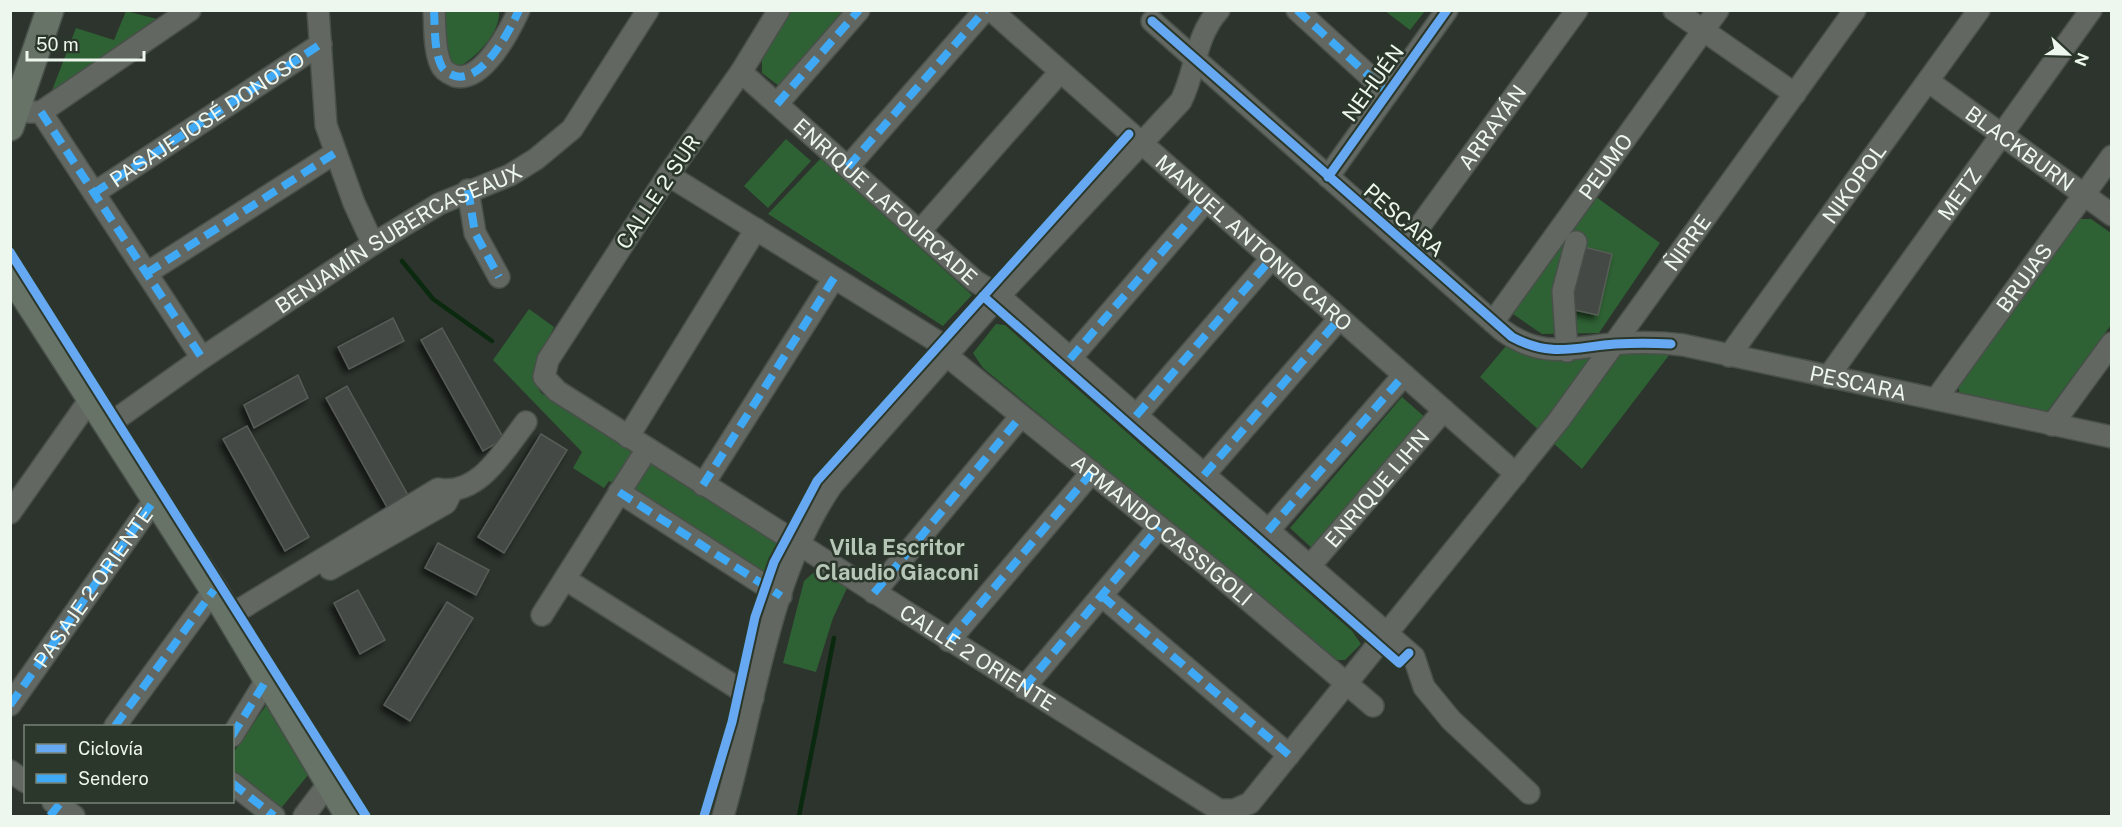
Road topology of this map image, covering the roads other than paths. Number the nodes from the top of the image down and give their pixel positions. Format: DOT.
graph roads {
  1 [pos="31,10"];
  2 [pos="50,10"];
  3 [pos="190,10"];
  4 [pos="318,10"];
  5 [pos="434,10"];
  6 [pos="519,10"];
  7 [pos="648,10"];
  8 [pos="779,10"];
  9 [pos="859,10"];
  10 [pos="985,10"];
  11 [pos="991,10"];
  12 [pos="1219,10"];
  13 [pos="1297,10"];
  14 [pos="1447,10"];
  15 [pos="1576,10"];
  16 [pos="1674,10"];
  17 [pos="1718,10"];
  18 [pos="1855,10"];
  19 [pos="1979,10"];
  20 [pos="2091,10"];
  21 [pos="1152,21"];
  22 [pos="1703,32"];
  23 [pos="321,44"];
  24 [pos="1196,61"];
  25 [pos="10,69"];
  26 [pos="741,72"];
  27 [pos="1060,72"];
  28 [pos="1928,81"];
  29 [pos="1388,93"];
  30 [pos="1795,94"];
  31 [pos="777,104"];
  32 [pos="19,115"];
  33 [pos="2001,135"];
  34 [pos="1140,144"];
  35 [pos="335,153"];
  36 [pos="2112,156"];
  37 [pos="848,167"];
  38 [pos="668,175"];
  39 [pos="1328,177"];
  40 [pos="468,190"];
  41 [pos="94,193"];
  42 [pos="2084,194"];
  43 [pos="1205,202"];
  44 [pos="2112,215"];
  45 [pos="756,229"];
  46 [pos="920,231"];
  47 [pos="1576,242"];
  48 [pos="373,244"];
  49 [pos="1406,244"];
  50 [pos="1271,259"];
  51 [pos="147,273"];
  52 [pos="499,277"];
  53 [pos="834,278"];
  54 [pos="13,283"];
  55 [pos="999,296"];
  56 [pos="1339,319"];
  57 [pos="1493,322"];
  58 [pos="2112,343"];
  59 [pos="1615,344"];
  60 [pos="1568,351"];
  61 [pos="949,353"];
  62 [pos="1729,356"];
  63 [pos="202,358"];
  64 [pos="1070,358"];
  65 [pos="1404,375"];
  66 [pos="544,377"];
  67 [pos="1828,377"];
  68 [pos="91,399"];
  69 [pos="1936,399"];
  70 [pos="1444,410"];
  71 [pos="1021,416"];
  72 [pos="1136,416"];
  73 [pos="526,422"];
  74 [pos="108,425"];
  75 [pos="2052,425"];
  76 [pos="628,437"];
  77 [pos="2112,437"];
  78 [pos="647,449"];
  79 [pos="1092,472"];
  80 [pos="1516,474"];
  81 [pos="1204,475"];
  82 [pos="703,485"];
  83 [pos="619,492"];
  84 [pos="155,498"];
  85 [pos="10,513"];
  86 [pos="1159,527"];
  87 [pos="1269,531"];
  88 [pos="798,546"];
  89 [pos="1309,567"];
  90 [pos="565,579"];
  91 [pos="214,590"];
  92 [pos="874,593"];
  93 [pos="781,596"];
  94 [pos="1101,596"];
  95 [pos="542,615"];
  96 [pos="232,621"];
  97 [pos="1386,634"];
  98 [pos="949,641"];
  99 [pos="267,679"];
  100 [pos="1346,684"];
  101 [pos="1024,688"];
  102 [pos="753,698"];
  103 [pos="10,705"];
  104 [pos="1373,706"];
  105 [pos="116,725"];
  106 [pos="234,733"];
  107 [pos="1289,755"];
  108 [pos="10,771"];
  109 [pos="24,781"];
  110 [pos="329,783"];
  111 [pos="234,785"];
  112 [pos="1529,793"];
  113 [pos="1234,810"];
  114 [pos="274,816"];
  115 [pos="304,816"];
  116 [pos="349,816"];
  117 [pos="723,816"];
  1 -- 25 [label="main road"];
  2 -- 32 [label="main road"];
  3 -- 32 [label="street"];
  4 -- 23 [label="street"];
  5 -- 6 [label="street"];
  7 -- 40 [label="street, BENJAMÍN SUBERCASEAUX"];
  8 -- 26 [label="street, CALLE 2 SUR"];
  9 -- 31 [label="street"];
  10 -- 37 [label="street"];
  11 -- 27 [label="street, MANUEL ANTONIO CARO"];
  12 -- 24 [label="street"];
  13 -- 29 [label="street"];
  14 -- 29 [label="street, NEHUÉN"];
  15 -- 49 [label="street, ARRAYÁN"];
  16 -- 22 [label="street"];
  17 -- 22 [label="street, PEUMO"];
  18 -- 30 [label="street, ÑIRRE"];
  19 -- 28 [label="street, NIKOPOL"];
  20 -- 33 [label="street, METZ"];
  21 -- 24 [label="street, PESCARA"];
  22 -- 30 [label="street"];
  22 -- 57 [label="street, PEUMO"];
  23 -- 35 [label="street"];
  23 -- 41 [label="street, PASAJE JOSÉ DONOSO"];
  24 -- 34 [label="street"];
  24 -- 39 [label="street, PESCARA"];
  26 -- 31 [label="street, ENRIQUE LAFOURCADE"];
  26 -- 38 [label="street, CALLE 2 SUR"];
  27 -- 34 [label="street, MANUEL ANTONIO CARO"];
  27 -- 46 [label="street"];
  28 -- 33 [label="street, BLACKBURN"];
  28 -- 62 [label="street, NIKOPOL"];
  29 -- 39 [label="street, NEHUÉN"];
  30 -- 59 [label="street, ÑIRRE"];
  31 -- 37 [label="street, ENRIQUE LAFOURCADE"];
  32 -- 41 [label="street"];
  33 -- 42 [label="street, BLACKBURN"];
  33 -- 67 [label="street, METZ"];
  34 -- 43 [label="street, MANUEL ANTONIO CARO"];
  34 -- 55 [label="street"];
  35 -- 48 [label="street"];
  35 -- 51 [label="street"];
  36 -- 42 [label="street, BRUJAS"];
  37 -- 46 [label="street, ENRIQUE LAFOURCADE"];
  38 -- 45 [label="street, ARMANDO CASSIGOLI"];
  38 -- 66 [label="street, CALLE 2 SUR"];
  39 -- 49 [label="street, PESCARA"];
  40 -- 48 [label="street, BENJAMÍN SUBERCASEAUX"];
  40 -- 52 [label="street"];
  41 -- 51 [label="street"];
  42 -- 44 [label="street, BLACKBURN"];
  42 -- 69 [label="street, BRUJAS"];
  43 -- 50 [label="street, MANUEL ANTONIO CARO"];
  43 -- 64 [label="street"];
  45 -- 53 [label="street, ARMANDO CASSIGOLI"];
  45 -- 76 [label="street"];
  46 -- 55 [label="street, ENRIQUE LAFOURCADE"];
  47 -- 60 [label="street"];
  48 -- 63 [label="street, BENJAMÍN SUBERCASEAUX"];
  49 -- 57 [label="street, PESCARA"];
  50 -- 56 [label="street, MANUEL ANTONIO CARO"];
  50 -- 72 [label="street"];
  51 -- 63 [label="street"];
  53 -- 61 [label="street, ARMANDO CASSIGOLI"];
  53 -- 82 [label="street"];
  54 -- 68 [label="main road"];
  55 -- 61 [label="street"];
  55 -- 64 [label="street, ENRIQUE LAFOURCADE"];
  56 -- 65 [label="street, MANUEL ANTONIO CARO"];
  56 -- 81 [label="street"];
  57 -- 60 [label="street, PESCARA"];
  58 -- 75 [label="street"];
  59 -- 60 [label="street, PESCARA"];
  59 -- 62 [label="street, PESCARA"];
  59 -- 80 [label="street, ÑIRRE"];
  61 -- 71 [label="street, ARMANDO CASSIGOLI"];
  61 -- 88 [label="street"];
  62 -- 67 [label="street, PESCARA"];
  63 -- 74 [label="street, BENJAMÍN SUBERCASEAUX"];
  64 -- 72 [label="street, ENRIQUE LAFOURCADE"];
  65 -- 70 [label="street, MANUEL ANTONIO CARO"];
  65 -- 87 [label="street"];
  66 -- 76 [label="street, CALLE 2 ORIENTE"];
  67 -- 69 [label="street, PESCARA"];
  68 -- 74 [label="main road"];
  68 -- 85 [label="street"];
  69 -- 75 [label="street, PESCARA"];
  70 -- 80 [label="street, MANUEL ANTONIO CARO"];
  70 -- 89 [label="street, ENRIQUE LIHN"];
  71 -- 79 [label="street, ARMANDO CASSIGOLI"];
  71 -- 92 [label="street"];
  72 -- 81 [label="street, ENRIQUE LAFOURCADE"];
  73 -- 96 [label="street"];
  74 -- 84 [label="main road"];
  75 -- 77 [label="street, PESCARA"];
  76 -- 78 [label="street, CALLE 2 ORIENTE"];
  78 -- 82 [label="street, CALLE 2 ORIENTE"];
  78 -- 83 [label="street"];
  79 -- 86 [label="street, ARMANDO CASSIGOLI"];
  79 -- 98 [label="street"];
  80 -- 97 [label="street, ÑIRRE"];
  81 -- 87 [label="street, ENRIQUE LAFOURCADE"];
  82 -- 88 [label="street, CALLE 2 ORIENTE"];
  83 -- 90 [label="street"];
  83 -- 93 [label="street"];
  84 -- 91 [label="main road"];
  84 -- 103 [label="street, PASAJE 2 ORIENTE"];
  86 -- 94 [label="street"];
  86 -- 100 [label="street, ARMANDO CASSIGOLI"];
  87 -- 89 [label="street, ENRIQUE LAFOURCADE"];
  88 -- 92 [label="street, CALLE 2 ORIENTE"];
  88 -- 93 [label="street"];
  89 -- 97 [label="street, ENRIQUE LAFOURCADE"];
  90 -- 95 [label="street"];
  90 -- 102 [label="street"];
  91 -- 96 [label="main road"];
  91 -- 105 [label="street"];
  92 -- 98 [label="street, CALLE 2 ORIENTE"];
  93 -- 102 [label="street"];
  94 -- 101 [label="street"];
  94 -- 107 [label="street"];
  96 -- 99 [label="main road"];
  97 -- 100 [label="street, ÑIRRE"];
  97 -- 112 [label="street, ENRIQUE LAFOURCADE"];
  98 -- 101 [label="street, CALLE 2 ORIENTE"];
  99 -- 106 [label="street"];
  99 -- 110 [label="main road"];
  100 -- 104 [label="street, ARMANDO CASSIGOLI"];
  100 -- 107 [label="street, ÑIRRE"];
  101 -- 113 [label="street, CALLE 2 ORIENTE"];
  102 -- 117 [label="street"];
  107 -- 113 [label="street, ÑIRRE"];
  108 -- 109 [label="street"];
  110 -- 115 [label="street"];
  110 -- 116 [label="main road"];
  111 -- 114 [label="street"];
}
